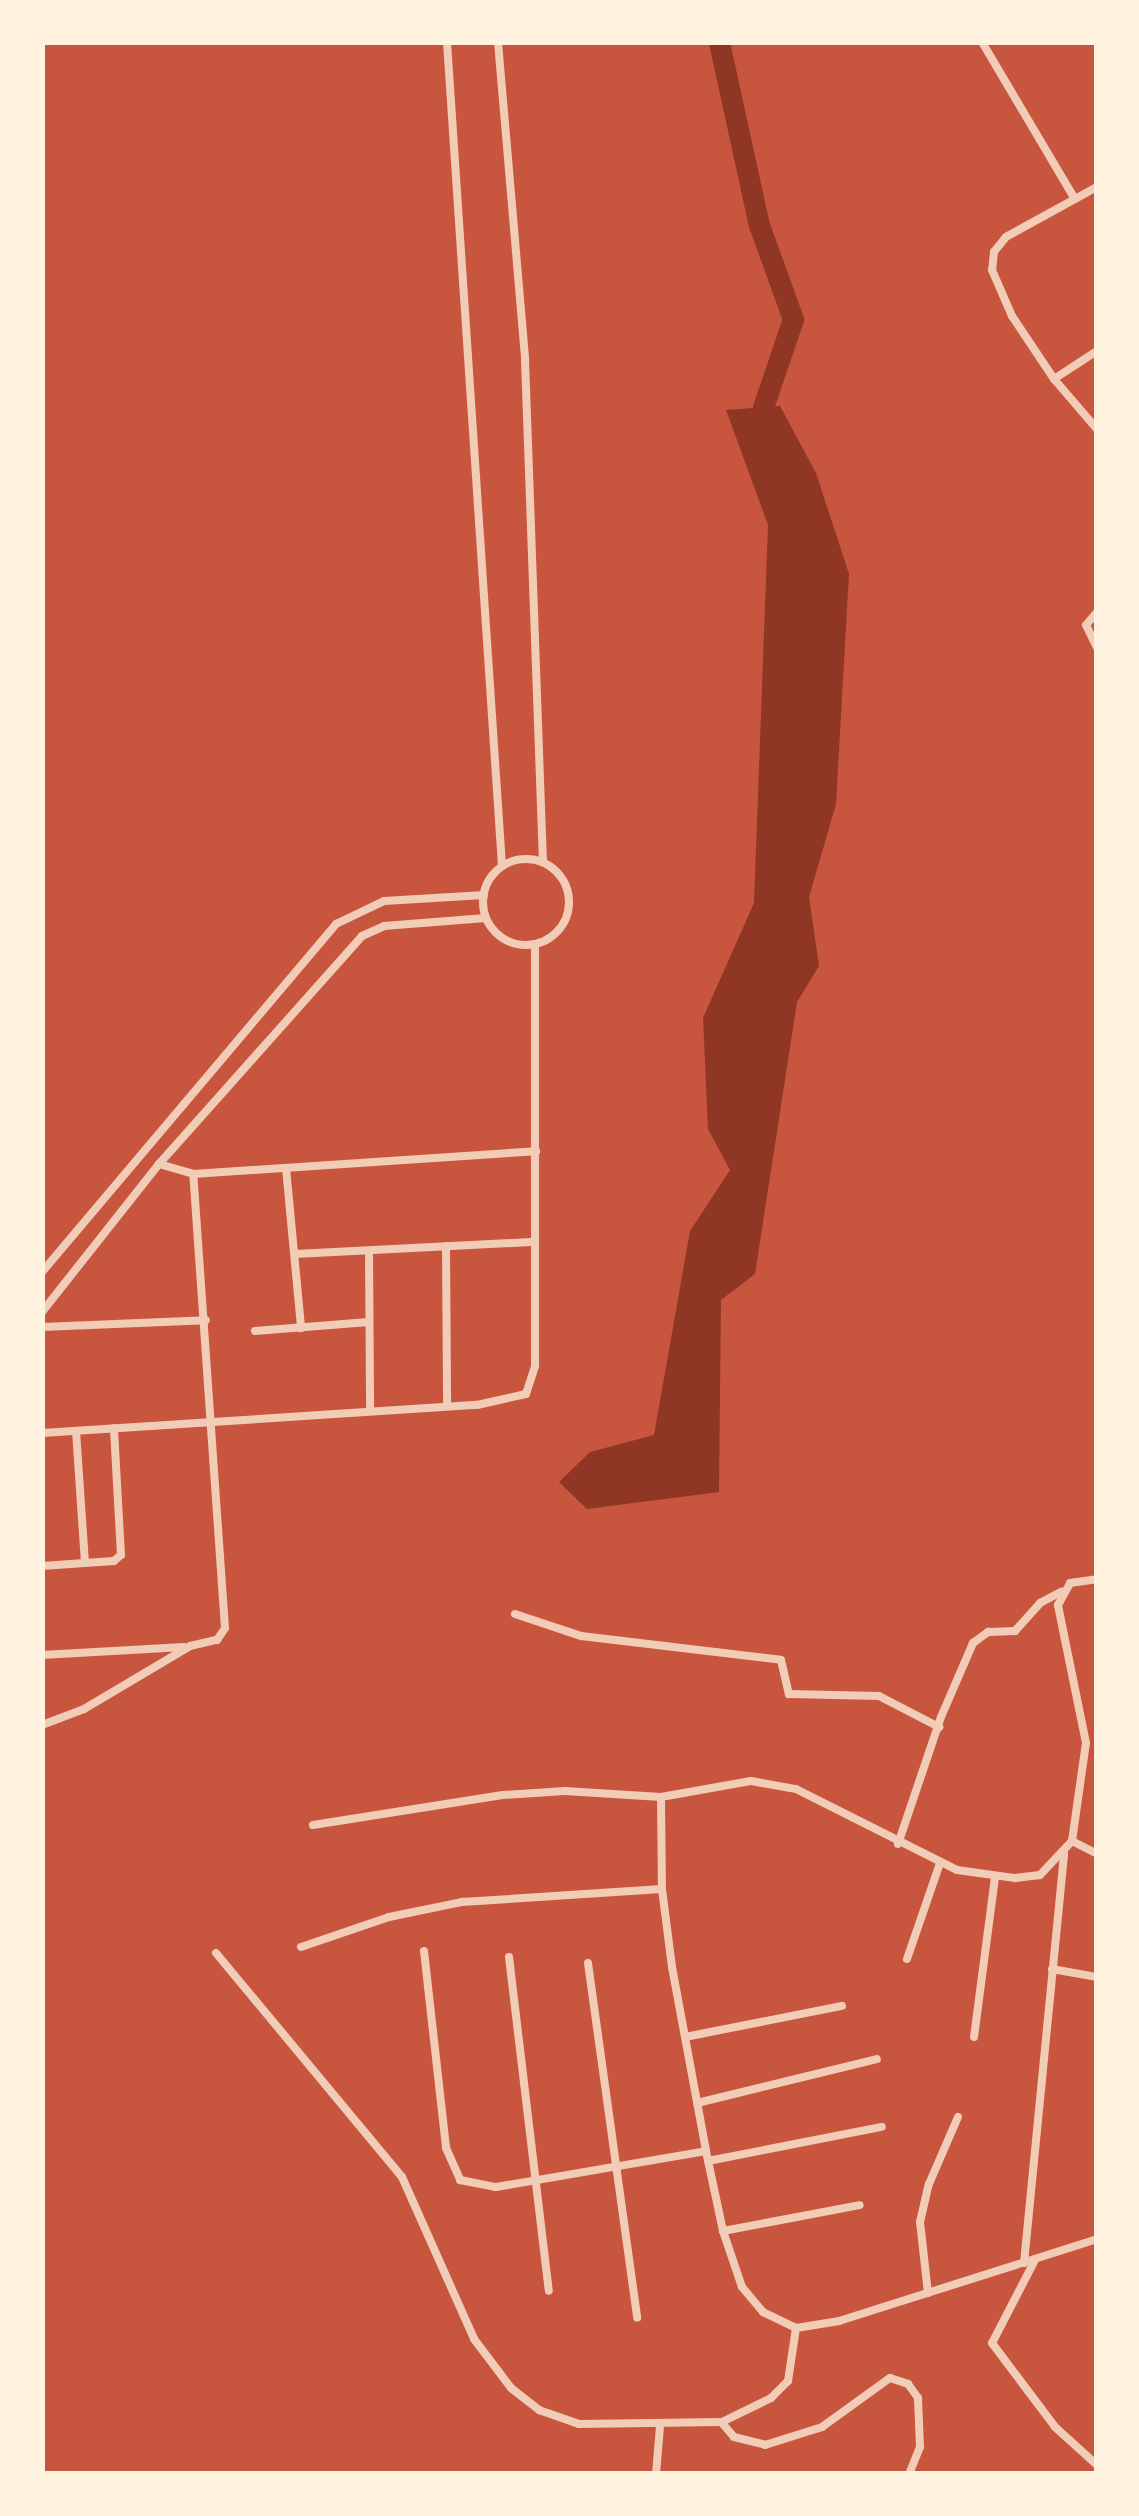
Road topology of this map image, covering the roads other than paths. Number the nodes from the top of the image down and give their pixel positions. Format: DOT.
graph roads {
  1 [pos="447,42"];
  2 [pos="498,42"];
  3 [pos="982,42"];
  4 [pos="1097,188"];
  5 [pos="1075,199"];
  6 [pos="1097,350"];
  7 [pos="1054,380"];
  8 [pos="1097,429"];
  9 [pos="1097,613"];
  10 [pos="1097,648"];
  11 [pos="543,862"];
  12 [pos="502,866"];
  13 [pos="484,895"];
  14 [pos="486,918"];
  15 [pos="535,944"];
  16 [pos="536,1151"];
  17 [pos="159,1164"];
  18 [pos="286,1168"];
  19 [pos="193,1174"];
  20 [pos="535,1242"];
  21 [pos="446,1246"];
  22 [pos="368,1250"];
  23 [pos="295,1254"];
  24 [pos="42,1272"];
  25 [pos="42,1312"];
  26 [pos="206,1320"];
  27 [pos="368,1322"];
  28 [pos="42,1327"];
  29 [pos="301,1328"];
  30 [pos="255,1331"];
  31 [pos="447,1406"];
  32 [pos="370,1412"];
  33 [pos="211,1420"];
  34 [pos="114,1428"];
  35 [pos="76,1431"];
  36 [pos="42,1433"];
  37 [pos="85,1563"];
  38 [pos="42,1566"];
  39 [pos="1097,1579"];
  40 [pos="1062,1591"];
  41 [pos="515,1614"];
  42 [pos="190,1646"];
  43 [pos="42,1655"];
  44 [pos="42,1725"];
  45 [pos="939,1727"];
  46 [pos="661,1797"];
  47 [pos="313,1825"];
  48 [pos="1072,1841"];
  49 [pos="898,1844"];
  50 [pos="1064,1854"];
  51 [pos="1097,1854"];
  52 [pos="940,1863"];
  53 [pos="995,1877"];
  54 [pos="662,1889"];
  55 [pos="301,1947"];
  56 [pos="424,1951"];
  57 [pos="216,1952"];
  58 [pos="509,1957"];
  59 [pos="907,1959"];
  60 [pos="588,1963"];
  61 [pos="1052,1969"];
  62 [pos="1097,1976"];
  63 [pos="842,2006"];
  64 [pos="685,2037"];
  65 [pos="974,2037"];
  66 [pos="877,2059"];
  67 [pos="697,2103"];
  68 [pos="958,2116"];
  69 [pos="882,2127"];
  70 [pos="707,2156"];
  71 [pos="615,2168"];
  72 [pos="534,2181"];
  73 [pos="860,2205"];
  74 [pos="723,2230"];
  75 [pos="1097,2239"];
  76 [pos="1029,2262"];
  77 [pos="549,2291"];
  78 [pos="928,2293"];
  79 [pos="637,2318"];
  80 [pos="796,2328"];
  81 [pos="722,2422"];
  82 [pos="659,2426"];
  83 [pos="1097,2465"];
  84 [pos="656,2474"];
  85 [pos="909,2474"];
  1 -- 12 [label="street"];
  2 -- 11 [label="street"];
  3 -- 5 [label="street"];
  4 -- 5 [label="street"];
  5 -- 7 [label="street"];
  6 -- 7 [label="street"];
  7 -- 8 [label="street"];
  9 -- 10 [label="street"];
  11 -- 12 [label="street"];
  11 -- 15 [label="street"];
  12 -- 13 [label="street"];
  13 -- 14 [label="street"];
  13 -- 24 [label="street"];
  14 -- 15 [label="street"];
  14 -- 17 [label="street"];
  15 -- 16 [label="street"];
  16 -- 18 [label="street"];
  16 -- 20 [label="street"];
  17 -- 19 [label="street"];
  17 -- 25 [label="street"];
  18 -- 19 [label="street"];
  18 -- 23 [label="street"];
  19 -- 26 [label="street"];
  20 -- 21 [label="street"];
  20 -- 31 [label="street"];
  21 -- 22 [label="street"];
  21 -- 31 [label="street"];
  22 -- 23 [label="street"];
  22 -- 27 [label="street"];
  23 -- 29 [label="street"];
  26 -- 28 [label="street"];
  26 -- 33 [label="street"];
  27 -- 29 [label="street"];
  27 -- 32 [label="street"];
  29 -- 30 [label="street"];
  31 -- 32 [label="street"];
  32 -- 33 [label="street"];
  33 -- 34 [label="street"];
  33 -- 42 [label="street"];
  34 -- 35 [label="street"];
  34 -- 37 [label="street"];
  35 -- 36 [label="street"];
  35 -- 37 [label="street"];
  37 -- 38 [label="street"];
  39 -- 40 [label="street"];
  40 -- 45 [label="street"];
  40 -- 48 [label="street"];
  41 -- 45 [label="street"];
  42 -- 43 [label="street"];
  42 -- 44 [label="street"];
  45 -- 49 [label="street"];
  46 -- 47 [label="street"];
  46 -- 49 [label="street"];
  46 -- 54 [label="street"];
  48 -- 50 [label="street"];
  48 -- 51 [label="street"];
  49 -- 52 [label="street"];
  50 -- 53 [label="street"];
  50 -- 61 [label="street"];
  52 -- 53 [label="street"];
  52 -- 59 [label="street"];
  53 -- 65 [label="street"];
  54 -- 55 [label="street"];
  54 -- 64 [label="street"];
  56 -- 72 [label="street"];
  57 -- 82 [label="street"];
  58 -- 72 [label="street"];
  60 -- 71 [label="street"];
  61 -- 62 [label="street"];
  61 -- 76 [label="street"];
  63 -- 64 [label="street"];
  64 -- 67 [label="street"];
  66 -- 67 [label="street"];
  67 -- 70 [label="street"];
  68 -- 78 [label="street"];
  69 -- 70 [label="street"];
  70 -- 71 [label="street"];
  70 -- 74 [label="street"];
  71 -- 72 [label="street"];
  71 -- 79 [label="street"];
  72 -- 77 [label="street"];
  73 -- 74 [label="street"];
  74 -- 80 [label="street"];
  75 -- 76 [label="street"];
  76 -- 78 [label="street"];
  76 -- 83 [label="street"];
  78 -- 80 [label="street"];
  80 -- 81 [label="street"];
  81 -- 82 [label="street"];
  81 -- 85 [label="street"];
  82 -- 84 [label="street"];
}
